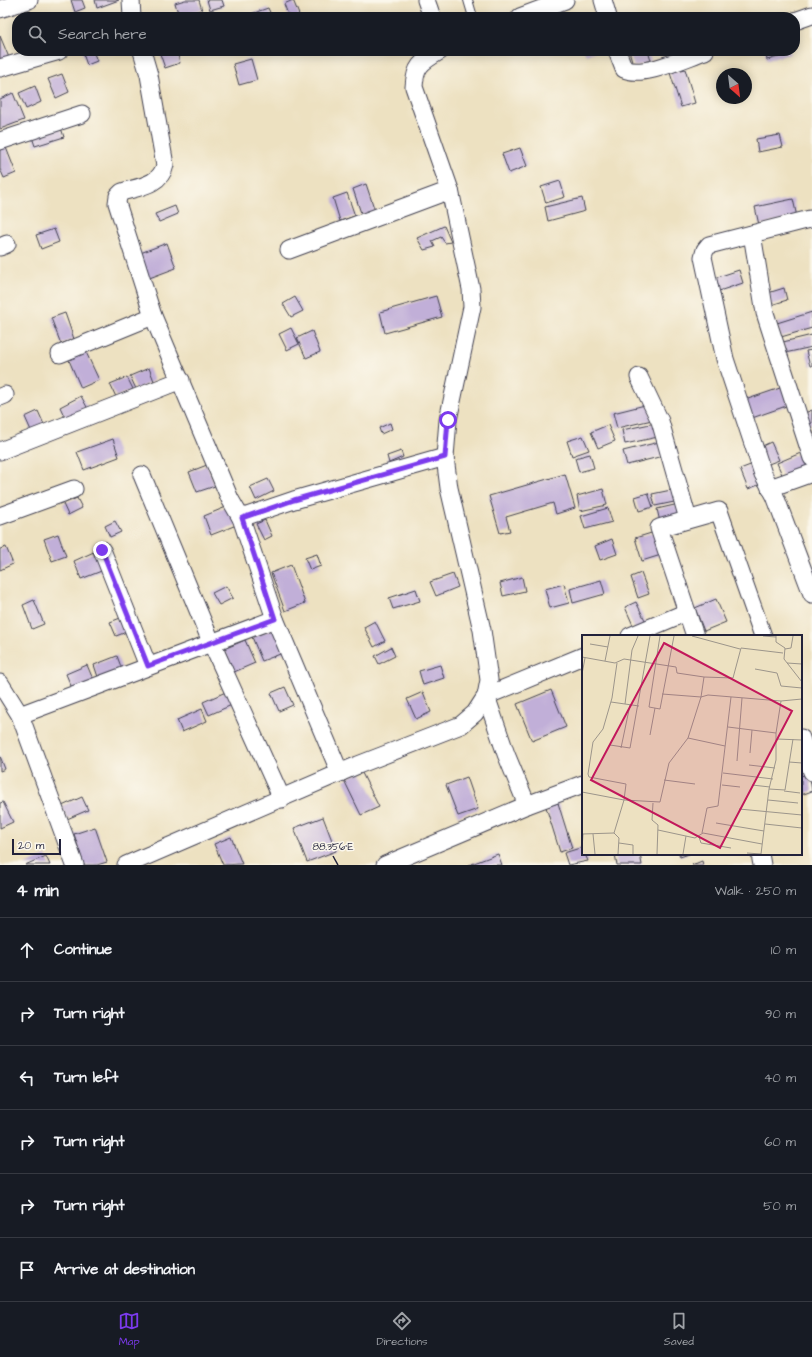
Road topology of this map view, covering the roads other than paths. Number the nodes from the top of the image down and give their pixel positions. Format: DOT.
graph roads {
  1 [pos="29,0"];
  2 [pos="131,0"];
  3 [pos="426,0"];
  4 [pos="468,0"];
  5 [pos="565,0"];
  6 [pos="603,0"];
  7 [pos="0,9"];
  8 [pos="132,12"];
  9 [pos="430,12"];
  10 [pos="472,12"];
  11 [pos="533,12"];
  12 [pos="607,12"];
  13 [pos="812,15"];
  14 [pos="800,19"];
  15 [pos="41,56"];
  16 [pos="143,56"];
  17 [pos="432,56"];
  18 [pos="619,56"];
  19 [pos="690,56"];
  20 [pos="0,68"];
  21 [pos="82,114"];
  22 [pos="0,141"];
  23 [pos="450,190"];
  24 [pos="810,219"];
  25 [pos="752,234"];
  26 [pos="289,250"];
  27 [pos="153,316"];
  28 [pos="60,354"];
  29 [pos="639,377"];
  30 [pos="181,380"];
  31 [pos="0,451"];
  32 [pos="445,457"];
  33 [pos="812,458"];
  34 [pos="812,473"];
  35 [pos="142,476"];
  36 [pos="770,488"];
  37 [pos="74,489"];
  38 [pos="0,516"];
  39 [pos="242,518"];
  40 [pos="688,519"];
  41 [pos="102,550"];
  42 [pos="812,594"];
  43 [pos="687,612"];
  44 [pos="275,619"];
  45 [pos="632,635"];
  46 [pos="695,635"];
  47 [pos="763,635"];
  48 [pos="212,644"];
  49 [pos="582,656"];
  50 [pos="148,666"];
  51 [pos="1,686"];
  52 [pos="486,696"];
  53 [pos="20,715"];
  54 [pos="812,732"];
  55 [pos="802,737"];
  56 [pos="802,740"];
  57 [pos="812,772"];
  58 [pos="340,773"];
  59 [pos="582,784"];
  60 [pos="282,799"];
  61 [pos="527,806"];
  62 [pos="760,855"];
  63 [pos="75,865"];
  64 [pos="126,865"];
  65 [pos="385,865"];
  66 [pos="762,865"];
  1 -- 7 [label="street"];
  2 -- 8 [label="street"];
  3 -- 9 [label="street"];
  4 -- 10 [label="lane"];
  5 -- 11 [label="street"];
  6 -- 12 [label="street"];
  13 -- 14 [label="street"];
  15 -- 20 [label="street"];
  16 -- 27 [label="street"];
  17 -- 23 [label="street"];
  18 -- 19 [label="street"];
  21 -- 22 [label="street"];
  23 -- 26 [label="street"];
  23 -- 32 [label="street"];
  24 -- 25 [label="street"];
  25 -- 33 [label="street"];
  25 -- 36 [label="street"];
  27 -- 28 [label="street"];
  27 -- 30 [label="street"];
  29 -- 40 [label="street"];
  30 -- 31 [label="street"];
  30 -- 39 [label="street"];
  32 -- 39 [label="street"];
  32 -- 52 [label="street"];
  34 -- 36 [label="street"];
  35 -- 48 [label="street"];
  36 -- 42 [label="street"];
  37 -- 38 [label="street"];
  39 -- 44 [label="street"];
  40 -- 43 [label="street"];
  40 -- 47 [label="street"];
  41 -- 50 [label="street"];
  43 -- 45 [label="street"];
  43 -- 46 [label="street"];
  44 -- 48 [label="street"];
  44 -- 58 [label="street"];
  48 -- 50 [label="street"];
  48 -- 60 [label="street"];
  49 -- 52 [label="street"];
  50 -- 53 [label="street"];
  51 -- 53 [label="street"];
  52 -- 58 [label="street"];
  52 -- 61 [label="street"];
  53 -- 63 [label="street"];
  54 -- 55 [label="street"];
  56 -- 57 [label="street"];
  58 -- 60 [label="street"];
  59 -- 61 [label="street"];
  60 -- 64 [label="street"];
  61 -- 65 [label="street"];
  62 -- 66 [label="street"];
}
